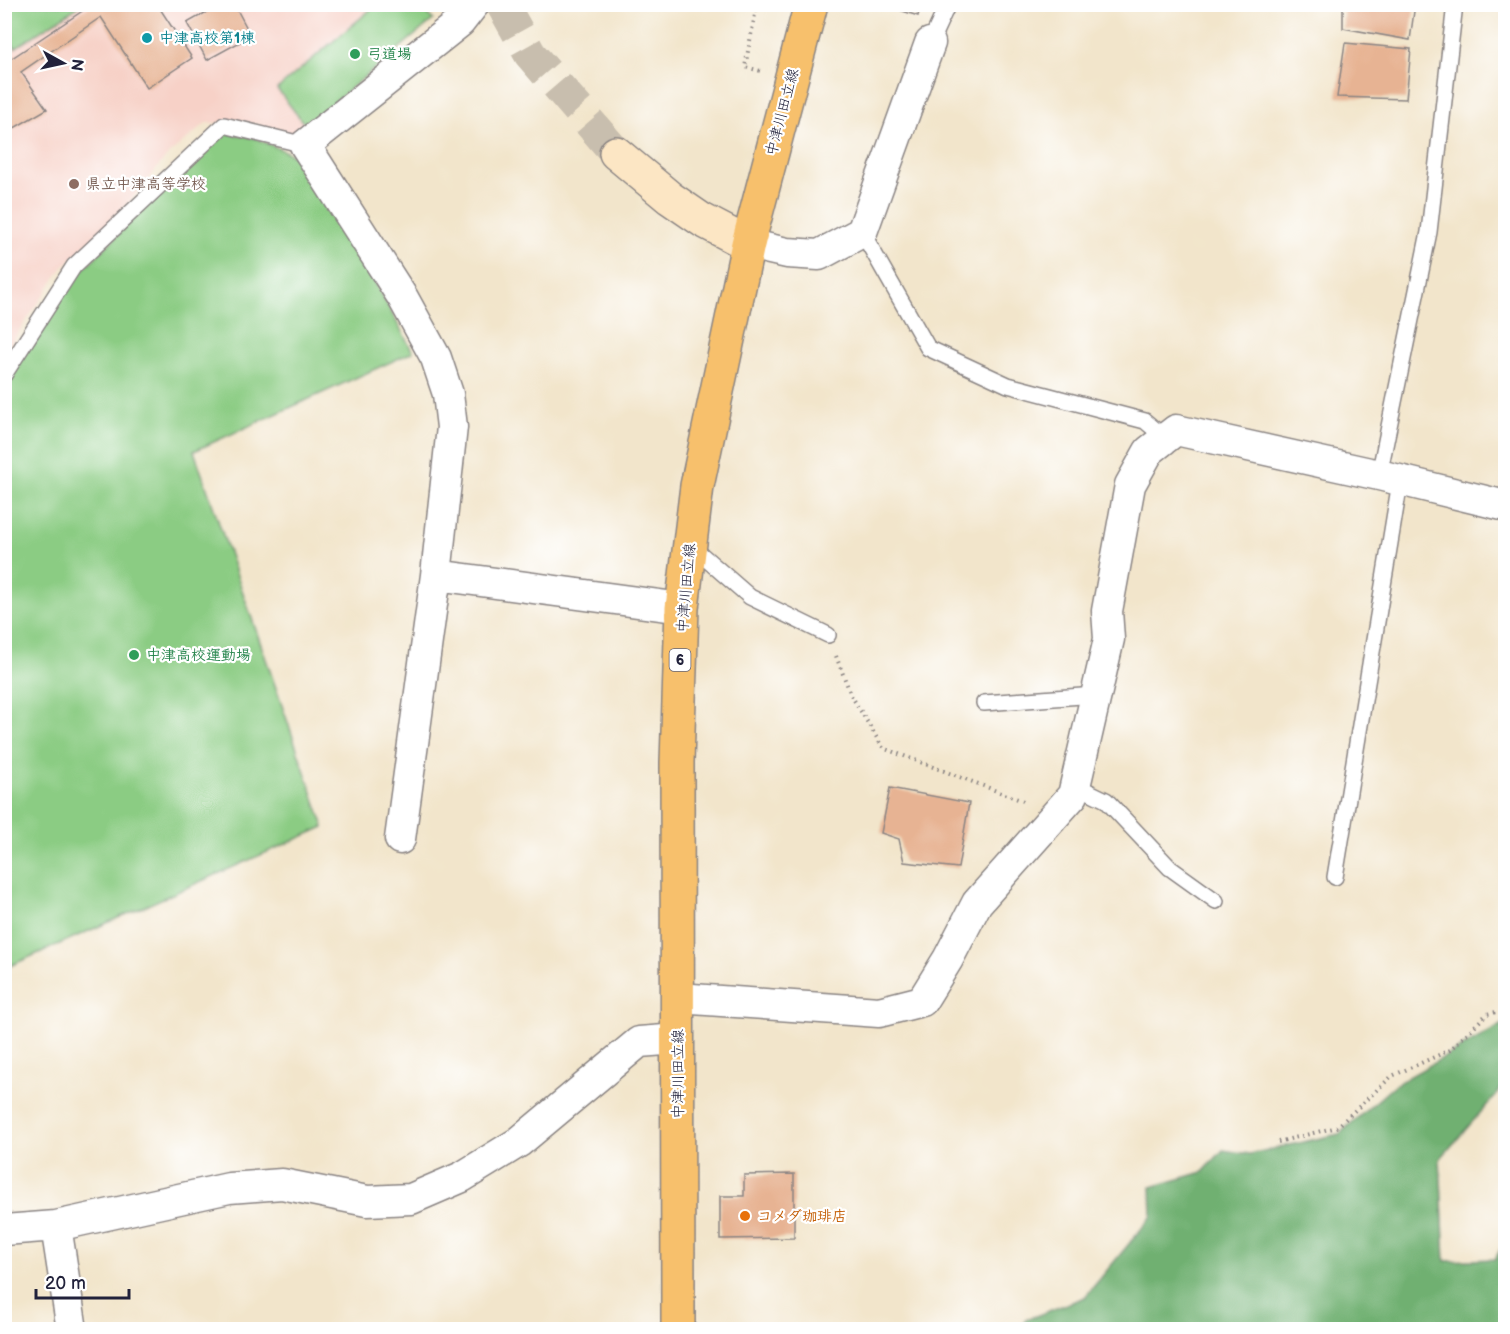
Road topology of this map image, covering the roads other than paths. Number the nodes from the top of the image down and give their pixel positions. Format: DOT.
graph roads {
  1 [pos="474,4"];
  2 [pos="811,4"];
  3 [pos="948,4"];
  4 [pos="1455,4"];
  5 [pos="930,43"];
  6 [pos="305,145"];
  7 [pos="616,153"];
  8 [pos="862,232"];
  9 [pos="748,244"];
  10 [pos="4,375"];
  11 [pos="1165,438"];
  12 [pos="1390,479"];
  13 [pos="1506,506"];
  14 [pos="689,544"];
  15 [pos="436,575"];
  16 [pos="681,608"];
  17 [pos="828,635"];
  18 [pos="1096,696"];
  19 [pos="984,703"];
  20 [pos="1075,785"];
  21 [pos="400,839"];
  22 [pos="1335,877"];
  23 [pos="1216,901"];
  24 [pos="678,998"];
  25 [pos="678,1039"];
  26 [pos="56,1226"];
  27 [pos="4,1230"];
  28 [pos="72,1329"];
  29 [pos="678,1329"];
  1 -- 6 [label="street"];
  2 -- 9 [label="main road, 中津川田立線 / 6"];
  3 -- 5 [label="lane"];
  4 -- 12 [label="lane"];
  5 -- 8 [label="street"];
  6 -- 10 [label="lane"];
  6 -- 15 [label="street"];
  7 -- 9 [label="street"];
  8 -- 9 [label="street"];
  8 -- 11 [label="lane"];
  9 -- 14 [label="main road, 中津川田立線 / 6"];
  11 -- 12 [label="street"];
  11 -- 18 [label="street"];
  12 -- 13 [label="street"];
  12 -- 22 [label="lane"];
  14 -- 16 [label="main road, 中津川田立線 / 6"];
  14 -- 17 [label="lane"];
  15 -- 16 [label="street"];
  15 -- 21 [label="street"];
  16 -- 24 [label="main road, 中津川田立線 / 6"];
  18 -- 19 [label="lane"];
  18 -- 20 [label="street"];
  20 -- 23 [label="lane"];
  20 -- 24 [label="street"];
  24 -- 25 [label="main road, 中津川田立線 / 6"];
  25 -- 26 [label="street"];
  25 -- 29 [label="main road, 中津川田立線 / 6"];
  26 -- 27 [label="street"];
  26 -- 28 [label="street"];
}
